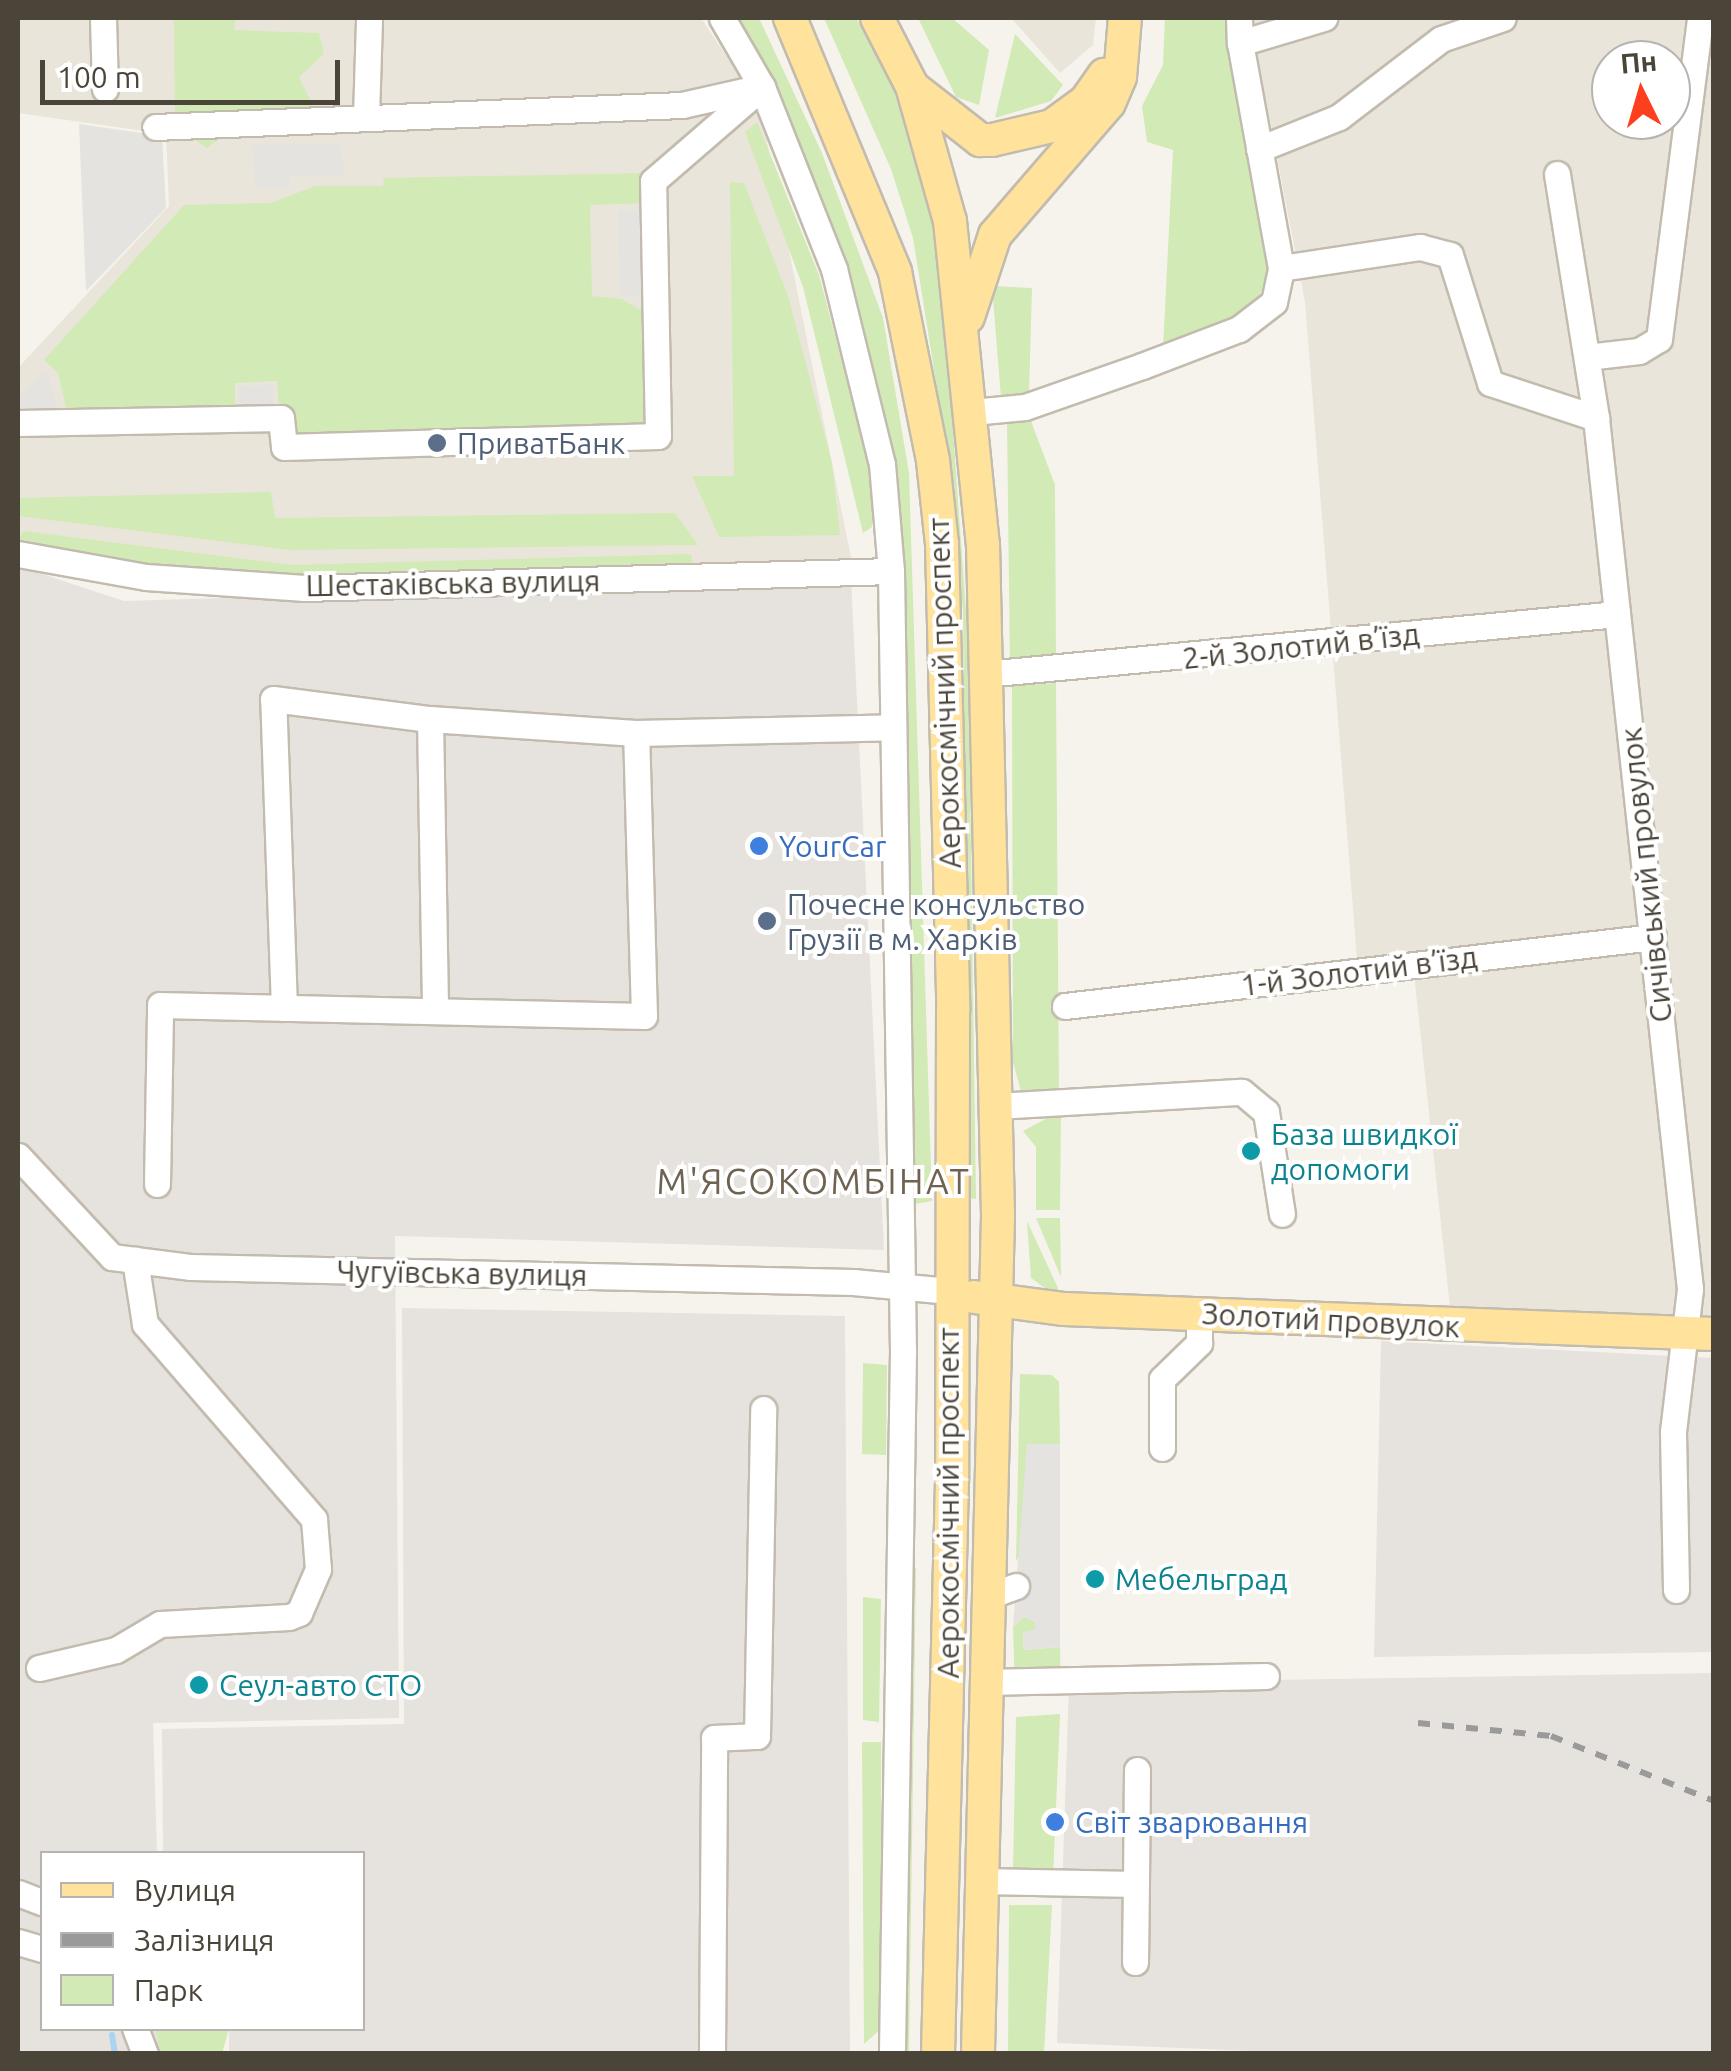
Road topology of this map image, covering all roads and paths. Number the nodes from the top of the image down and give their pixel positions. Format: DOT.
graph roads {
  1 [pos="103,18"];
  2 [pos="369,18"];
  3 [pos="722,18"];
  4 [pos="790,18"];
  5 [pos="877,18"];
  6 [pos="1324,18"];
  7 [pos="1503,18"];
  8 [pos="1700,18"];
  9 [pos="1124,24"];
  10 [pos="1240,30"];
  11 [pos="912,86"];
  12 [pos="762,87"];
  13 [pos="106,88"];
  14 [pos="366,116"];
  15 [pos="155,126"];
  16 [pos="1259,149"];
  17 [pos="1557,174"];
  18 [pos="1280,268"];
  19 [pos="964,336"];
  20 [pos="1587,357"];
  21 [pos="972,412"];
  22 [pos="1596,418"];
  23 [pos="18,423"];
  24 [pos="18,554"];
  25 [pos="891,571"];
  26 [pos="1617,614"];
  27 [pos="984,674"];
  28 [pos="430,719"];
  29 [pos="893,727"];
  30 [pos="636,732"];
  31 [pos="1653,936"];
  32 [pos="1066,1006"];
  33 [pos="284,1008"];
  34 [pos="436,1011"];
  35 [pos="996,1106"];
  36 [pos="18,1156"];
  37 [pos="157,1184"];
  38 [pos="1282,1214"];
  39 [pos="135,1260"];
  40 [pos="902,1284"];
  41 [pos="950,1292"];
  42 [pos="994,1301"];
  43 [pos="1199,1314"];
  44 [pos="1698,1333"];
  45 [pos="762,1409"];
  46 [pos="1162,1448"];
  47 [pos="1676,1590"];
  48 [pos="39,1668"];
  49 [pos="1266,1676"];
  50 [pos="984,1682"];
  51 [pos="1136,1770"];
  52 [pos="982,1881"];
  53 [pos="1136,1884"];
  54 [pos="1134,1962"];
  55 [pos="712,2054"];
  56 [pos="892,2054"];
  57 [pos="938,2054"];
  58 [pos="978,2054"];
  1 -- 13 [label="street"];
  2 -- 14 [label="street"];
  3 -- 12 [label="street"];
  4 -- 41 [label="main road, Аерокосмічний проспект"];
  5 -- 11 [label="main road, Аерокосмічний проспект"];
  6 -- 10 [label="street"];
  7 -- 16 [label="street"];
  8 -- 20 [label="street"];
  9 -- 11 [label="main road"];
  9 -- 19 [label="main road"];
  10 -- 16 [label="street"];
  11 -- 19 [label="main road, Аерокосмічний проспект"];
  12 -- 14 [label="street"];
  12 -- 23 [label="street"];
  12 -- 25 [label="street"];
  14 -- 15 [label="street"];
  16 -- 18 [label="street"];
  17 -- 20 [label="street, Сичівський провулок"];
  18 -- 21 [label="street"];
  18 -- 22 [label="street"];
  19 -- 21 [label="main road, Аерокосмічний проспект"];
  20 -- 22 [label="street, Сичівський провулок"];
  21 -- 27 [label="main road, Аерокосмічний проспект"];
  22 -- 26 [label="street, Сичівський провулок"];
  24 -- 25 [label="street, Шестаківська вулиця"];
  25 -- 29 [label="street"];
  26 -- 27 [label="street, 2-й Золотий в’їзд"];
  26 -- 31 [label="street, Сичівський провулок"];
  27 -- 35 [label="main road, Аерокосмічний проспект"];
  28 -- 30 [label="street"];
  28 -- 33 [label="street"];
  28 -- 34 [label="street"];
  29 -- 30 [label="street"];
  29 -- 40 [label="street"];
  30 -- 34 [label="street"];
  31 -- 32 [label="street, 1-й Золотий в’їзд"];
  31 -- 44 [label="street, Сичівський провулок"];
  33 -- 34 [label="street"];
  33 -- 37 [label="street"];
  35 -- 38 [label="street"];
  35 -- 42 [label="main road, Аерокосмічний проспект"];
  36 -- 39 [label="street, Чугуївська вулиця"];
  39 -- 40 [label="street, Чугуївська вулиця"];
  39 -- 48 [label="street"];
  40 -- 41 [label="street, Чугуївська вулиця"];
  40 -- 56 [label="street"];
  41 -- 42 [label="main road, Золотий провулок"];
  41 -- 57 [label="main road, Аерокосмічний проспект"];
  42 -- 43 [label="main road, Золотий провулок"];
  42 -- 50 [label="main road, Аерокосмічний проспект"];
  43 -- 44 [label="main road, Золотий провулок"];
  43 -- 46 [label="street"];
  44 -- 47 [label="street, Сичівський провулок"];
  45 -- 55 [label="street"];
  49 -- 50 [label="street"];
  50 -- 52 [label="main road, Аерокосмічний проспект"];
  51 -- 53 [label="street"];
  52 -- 53 [label="street"];
  52 -- 58 [label="main road, Аерокосмічний проспект"];
  53 -- 54 [label="street"];
}
